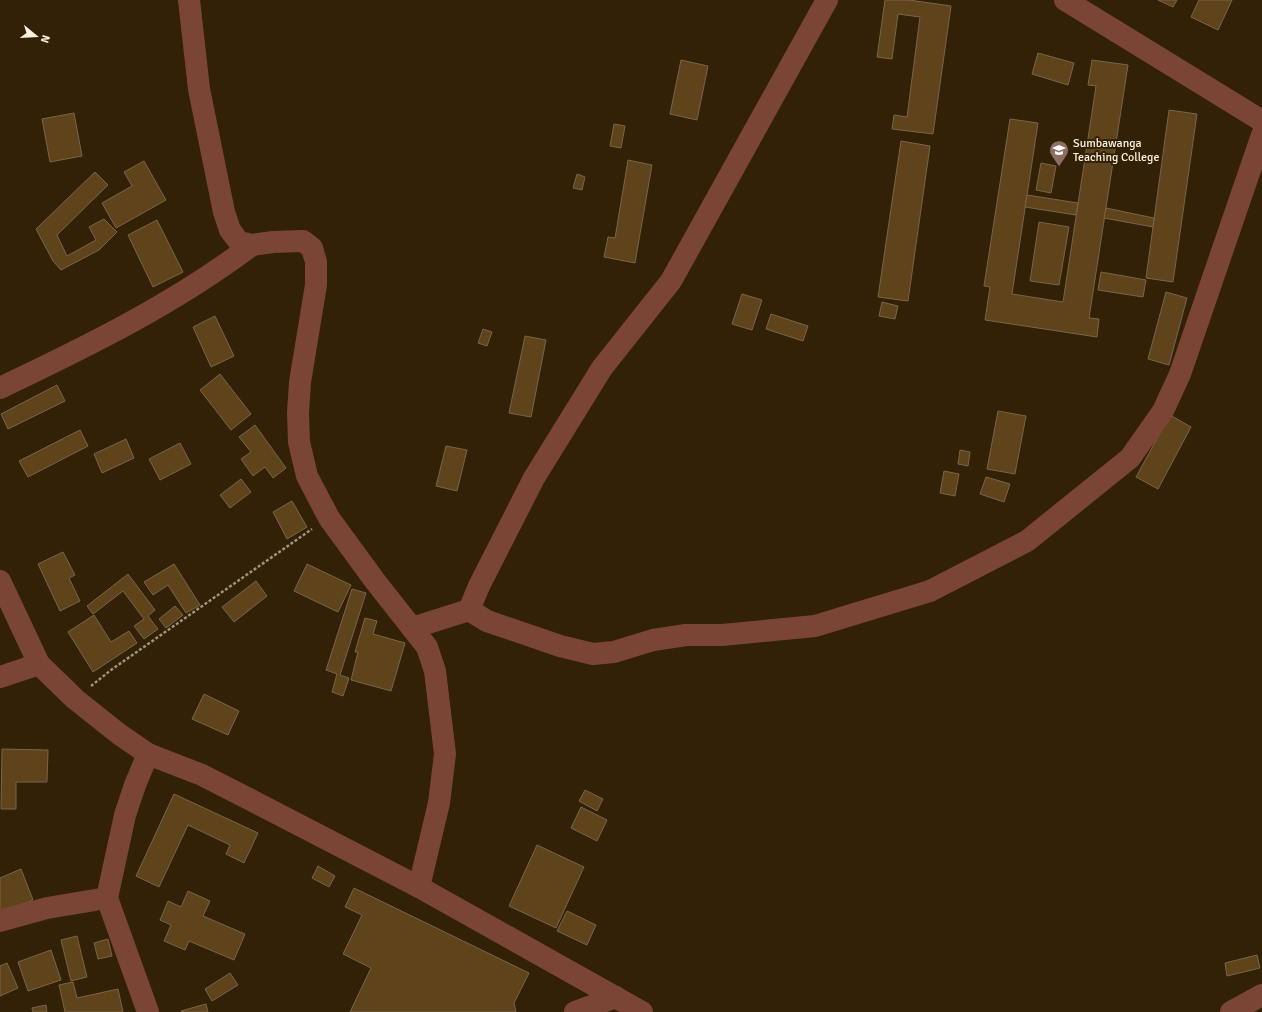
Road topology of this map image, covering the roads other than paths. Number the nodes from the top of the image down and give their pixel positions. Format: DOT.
graph roads {
  1 [pos="189,0"];
  2 [pos="827,0"];
  3 [pos="1065,0"];
  4 [pos="1262,121"];
  5 [pos="1262,135"];
  6 [pos="252,245"];
  7 [pos="0,388"];
  8 [pos="0,581"];
  9 [pos="469,610"];
  10 [pos="412,628"];
  11 [pos="39,664"];
  12 [pos="0,677"];
  13 [pos="148,754"];
  14 [pos="419,887"];
  15 [pos="107,898"];
  16 [pos="0,921"];
  17 [pos="1262,995"];
  18 [pos="616,997"];
  19 [pos="148,1012"];
  20 [pos="575,1012"];
  21 [pos="642,1012"];
  22 [pos="1231,1012"];
  1 -- 6 [label="street"];
  2 -- 9 [label="street"];
  3 -- 4 [label="street"];
  5 -- 9 [label="street"];
  6 -- 7 [label="street"];
  6 -- 10 [label="street"];
  8 -- 11 [label="street"];
  9 -- 10 [label="street"];
  10 -- 14 [label="street"];
  11 -- 12 [label="street"];
  11 -- 13 [label="street"];
  13 -- 14 [label="street"];
  13 -- 15 [label="street"];
  14 -- 18 [label="street"];
  15 -- 16 [label="street"];
  15 -- 19 [label="street"];
  17 -- 22 [label="street"];
  18 -- 20 [label="street"];
  18 -- 21 [label="street"];
}
